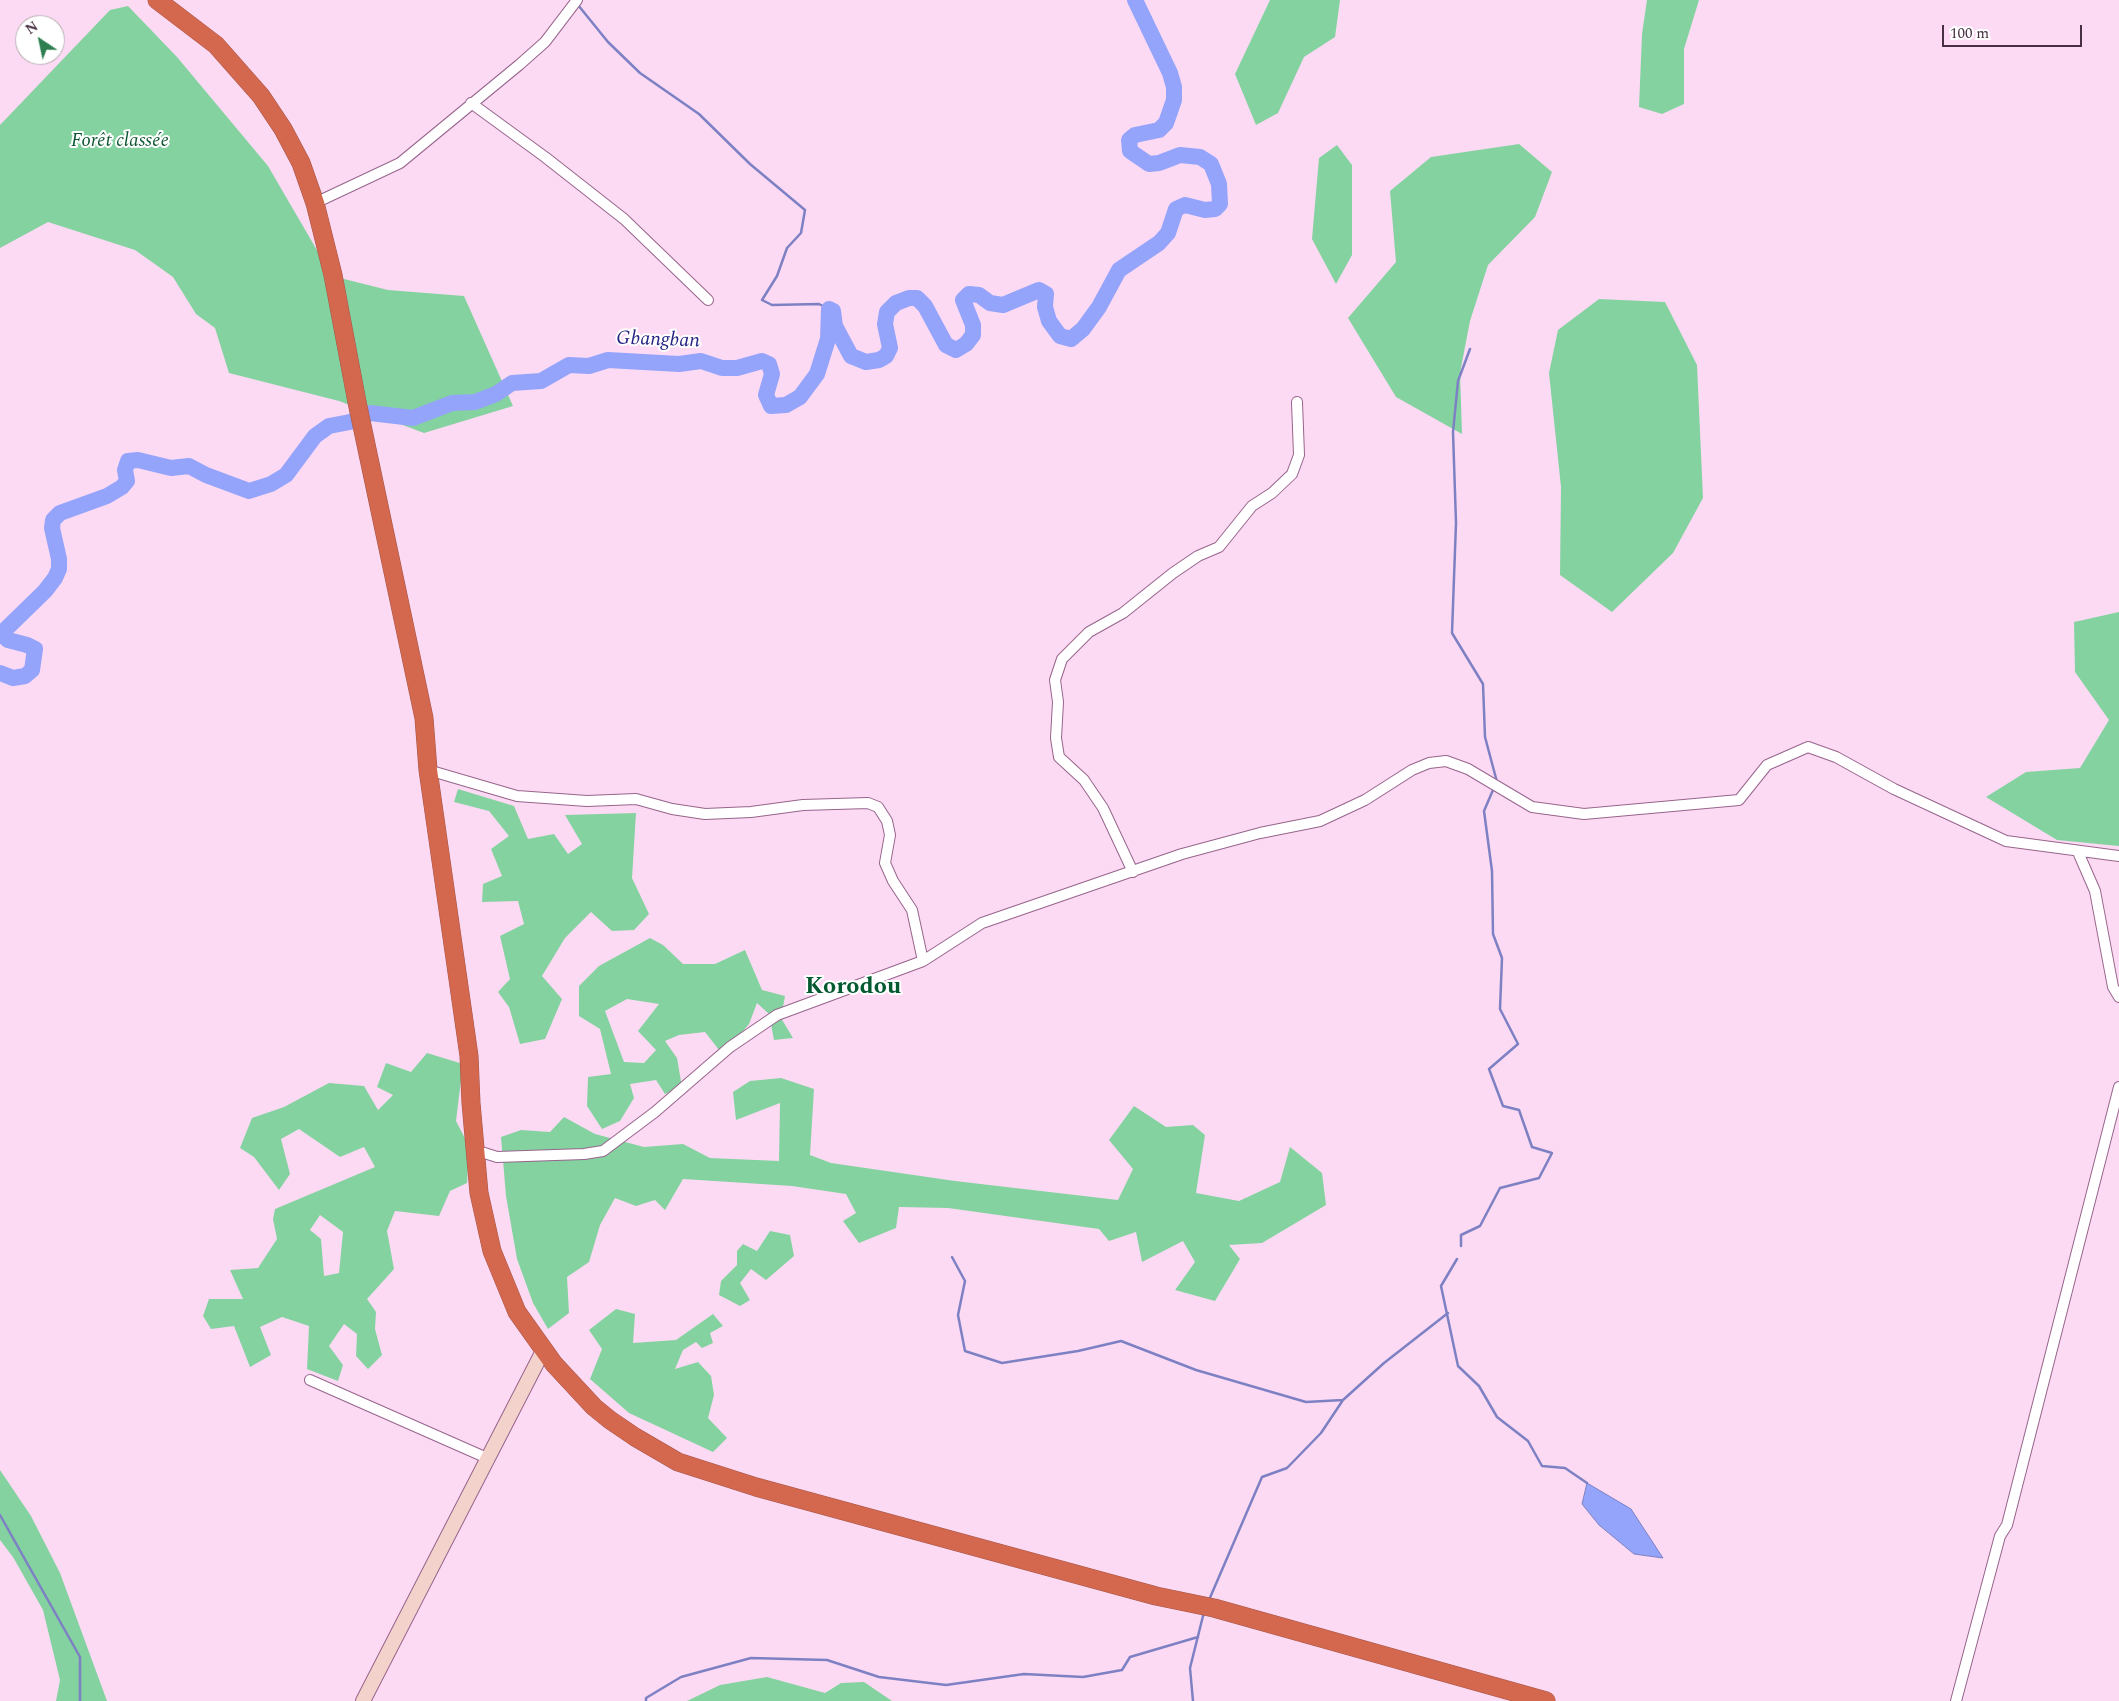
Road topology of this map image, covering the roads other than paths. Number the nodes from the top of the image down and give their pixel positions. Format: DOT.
graph roads {
  1 [pos="157,0"];
  2 [pos="577,0"];
  3 [pos="471,103"];
  4 [pos="315,203"];
  5 [pos="708,300"];
  6 [pos="1297,402"];
  7 [pos="428,770"];
  8 [pos="2078,852"];
  9 [pos="2119,856"];
  10 [pos="1133,872"];
  11 [pos="923,962"];
  12 [pos="2119,997"];
  13 [pos="2119,1087"];
  14 [pos="475,1150"];
  15 [pos="543,1351"];
  16 [pos="310,1380"];
  17 [pos="487,1458"];
  18 [pos="363,1701"];
  19 [pos="1546,1701"];
  20 [pos="1956,1701"];
  1 -- 4 [label="highway"];
  2 -- 3 [label="street"];
  3 -- 4 [label="street"];
  3 -- 5 [label="street"];
  4 -- 7 [label="highway"];
  6 -- 10 [label="street"];
  7 -- 11 [label="street"];
  7 -- 14 [label="highway"];
  8 -- 9 [label="street"];
  8 -- 10 [label="street"];
  8 -- 12 [label="street"];
  10 -- 11 [label="street"];
  11 -- 14 [label="street"];
  13 -- 20 [label="street"];
  14 -- 15 [label="highway"];
  15 -- 17 [label="street"];
  15 -- 19 [label="highway"];
  16 -- 17 [label="street"];
  17 -- 18 [label="street"];
}
